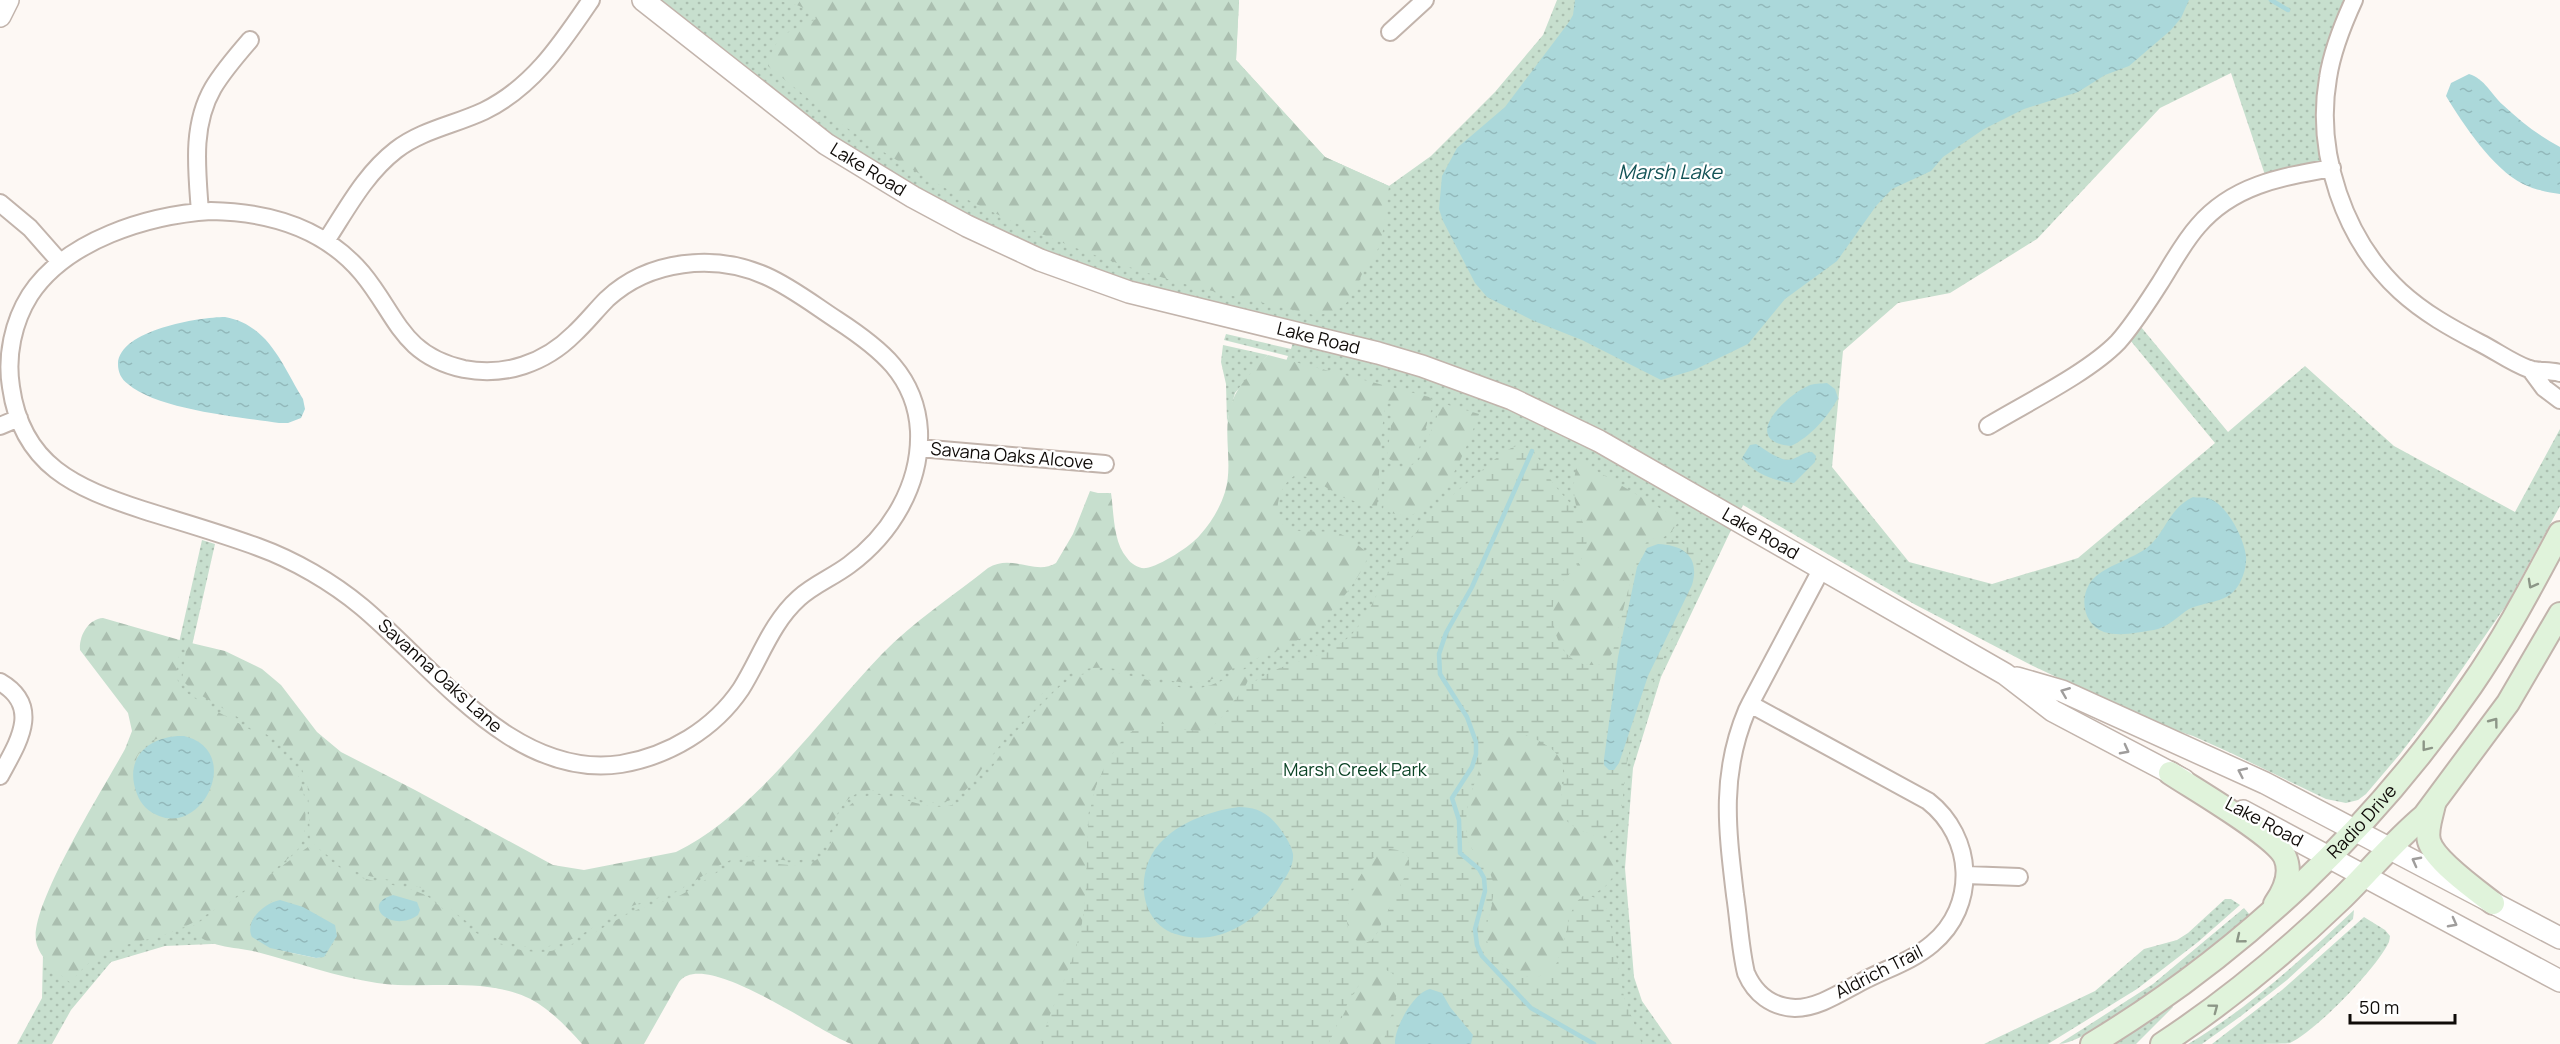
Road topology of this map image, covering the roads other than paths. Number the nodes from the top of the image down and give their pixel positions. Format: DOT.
graph roads {
  1 [pos="8,0"];
  2 [pos="591,0"];
  3 [pos="644,0"];
  4 [pos="1425,0"];
  5 [pos="2354,0"];
  6 [pos="0,16"];
  7 [pos="1390,32"];
  8 [pos="250,40"];
  9 [pos="2332,168"];
  10 [pos="0,203"];
  11 [pos="200,212"];
  12 [pos="326,241"];
  13 [pos="60,262"];
  14 [pos="2530,369"];
  15 [pos="2560,373"];
  16 [pos="2560,400"];
  17 [pos="19,418"];
  18 [pos="0,426"];
  19 [pos="1988,426"];
  20 [pos="920,448"];
  21 [pos="1105,464"];
  22 [pos="2560,533"];
  23 [pos="1821,570"];
  24 [pos="2560,614"];
  25 [pos="2005,674"];
  26 [pos="0,682"];
  27 [pos="1750,704"];
  28 [pos="2170,773"];
  29 [pos="0,776"];
  30 [pos="2435,800"];
  31 [pos="2356,830"];
  32 [pos="2391,848"];
  33 [pos="2330,857"];
  34 [pos="1966,875"];
  35 [pos="2365,876"];
  36 [pos="2019,877"];
  37 [pos="2493,903"];
  38 [pos="2265,918"];
  39 [pos="2560,938"];
  40 [pos="2560,981"];
  41 [pos="2092,1044"];
  42 [pos="2162,1044"];
  1 -- 6 [label="street"];
  2 -- 12 [label="street"];
  3 -- 23 [label="street, Lake Road"];
  4 -- 7 [label="street"];
  5 -- 9 [label="street"];
  8 -- 11 [label="street"];
  9 -- 14 [label="street"];
  9 -- 19 [label="street"];
  10 -- 13 [label="street"];
  11 -- 12 [label="street, Savanna Oaks Lane"];
  11 -- 13 [label="street, Savanna Oaks Lane"];
  12 -- 20 [label="street, Savanna Oaks Lane"];
  13 -- 17 [label="street, Savanna Oaks Lane"];
  14 -- 15 [label="street"];
  14 -- 16 [label="street"];
  17 -- 18 [label="street"];
  17 -- 20 [label="street, Savanna Oaks Lane"];
  20 -- 21 [label="street, Savana Oaks Alcove"];
  22 -- 31 [label="main road, Radio Drive, one-way"];
  23 -- 25 [label="street, Lake Road"];
  23 -- 27 [label="street, Aldrich Trail"];
  30 -- 24 [label="main road, Radio Drive, one-way"];
  25 -- 28 [label="street, Lake Road, one-way"];
  31 -- 25 [label="street, Lake Road, one-way"];
  26 -- 29 [label="street"];
  27 -- 34 [label="street, Aldrich Trail"];
  27 -- 34 [label="street, Aldrich Trail"];
  28 -- 33 [label="street, Lake Road"];
  28 -- 38 [label="main road"];
  30 -- 32 [label="main road, Radio Drive"];
  30 -- 37 [label="main road"];
  31 -- 32 [label="street, Lake Road"];
  31 -- 33 [label="main road, Radio Drive"];
  32 -- 35 [label="main road, Radio Drive"];
  37 -- 32 [label="street, Lake Road, one-way"];
  33 -- 35 [label="street, Lake Road"];
  33 -- 38 [label="main road, Radio Drive"];
  34 -- 36 [label="street"];
  35 -- 40 [label="street, Lake Road, one-way"];
  42 -- 35 [label="main road, Radio Drive, one-way"];
  37 -- 39 [label="street, Lake Road"];
  38 -- 41 [label="main road, Radio Drive, one-way"];
}
